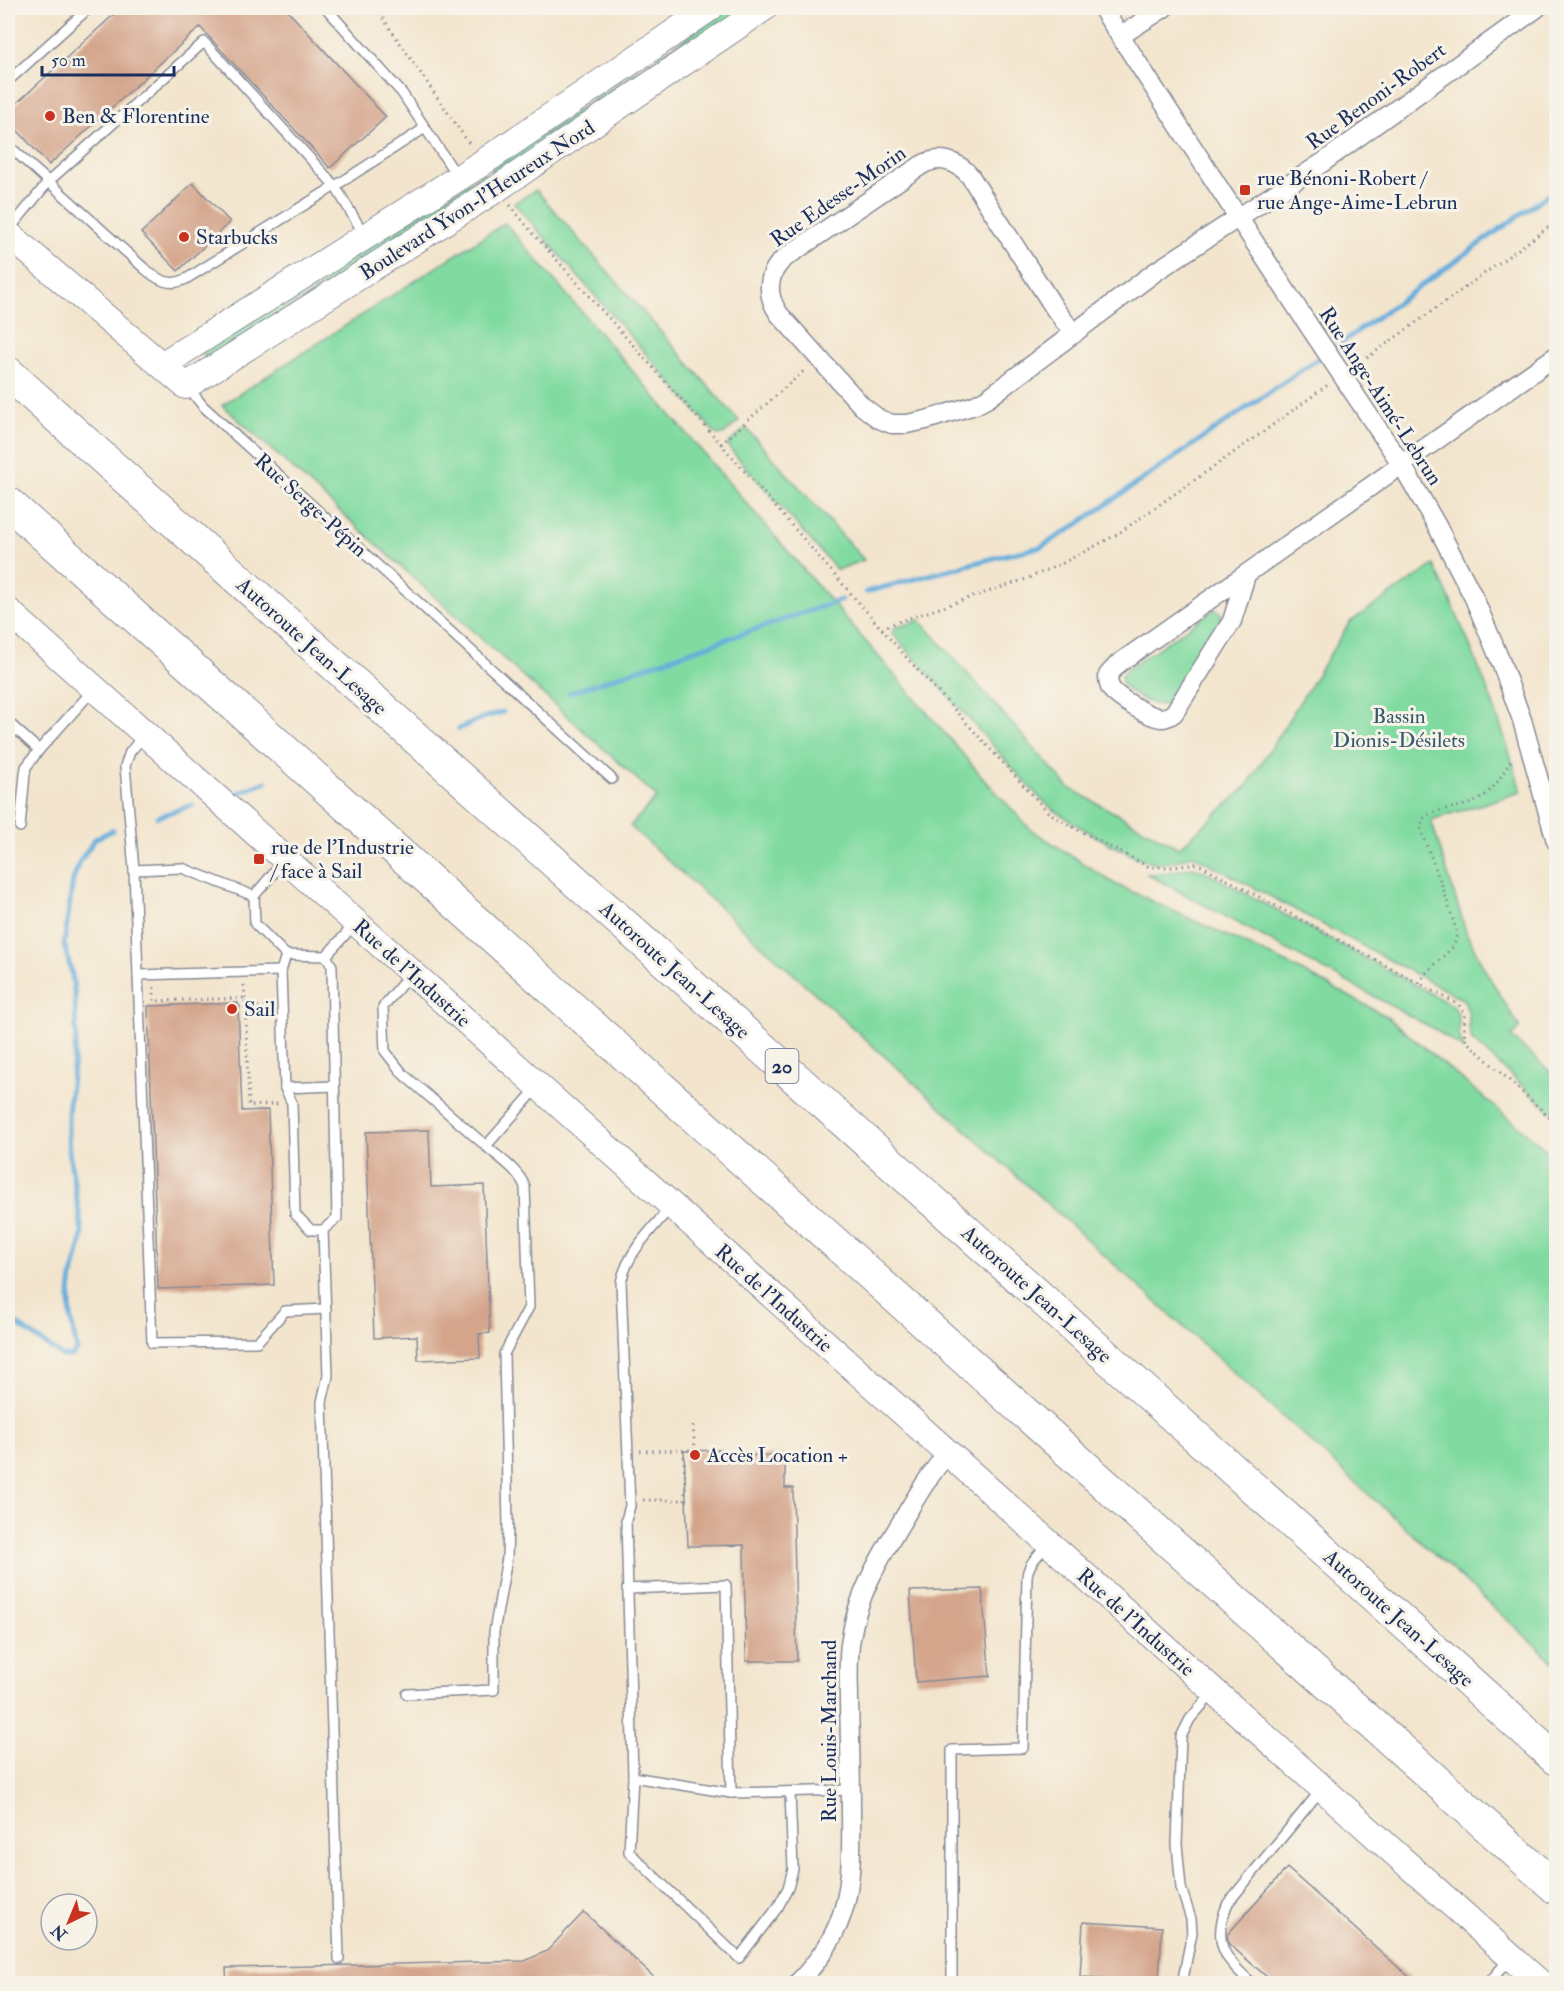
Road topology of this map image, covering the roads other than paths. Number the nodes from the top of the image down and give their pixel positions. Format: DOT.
graph roads {
  1 [pos="89,8"];
  2 [pos="326,8"];
  3 [pos="710,8"];
  4 [pos="764,8"];
  5 [pos="1101,8"];
  6 [pos="1164,8"];
  7 [pos="1537,8"];
  8 [pos="1120,36"];
  9 [pos="8,81"];
  10 [pos="425,128"];
  11 [pos="8,145"];
  12 [pos="458,178"];
  13 [pos="49,181"];
  14 [pos="335,186"];
  15 [pos="1240,218"];
  16 [pos="8,232"];
  17 [pos="365,236"];
  18 [pos="1074,334"];
  19 [pos="1557,356"];
  20 [pos="163,364"];
  21 [pos="8,373"];
  22 [pos="186,386"];
  23 [pos="1402,465"];
  24 [pos="8,503"];
  25 [pos="1246,575"];
  26 [pos="8,611"];
  27 [pos="94,689"];
  28 [pos="8,722"];
  29 [pos="145,734"];
  30 [pos="39,750"];
  31 [pos="612,779"];
  32 [pos="20,827"];
  33 [pos="1557,841"];
  34 [pos="285,859"];
  35 [pos="134,870"];
  36 [pos="254,896"];
  37 [pos="356,922"];
  38 [pos="286,955"];
  39 [pos="326,956"];
  40 [pos="281,971"];
  41 [pos="412,973"];
  42 [pos="138,975"];
  43 [pos="334,1086"];
  44 [pos="539,1087"];
  45 [pos="285,1088"];
  46 [pos="486,1146"];
  47 [pos="672,1206"];
  48 [pos="323,1230"];
  49 [pos="326,1309"];
  50 [pos="947,1454"];
  51 [pos="1048,1544"];
  52 [pos="627,1589"];
  53 [pos="1214,1692"];
  54 [pos="407,1694"];
  55 [pos="1557,1759"];
  56 [pos="633,1778"];
  57 [pos="1323,1788"];
  58 [pos="851,1790"];
  59 [pos="790,1792"];
  60 [pos="731,1793"];
  61 [pos="1557,1888"];
  62 [pos="1511,1957"];
  63 [pos="339,1959"];
  64 [pos="797,1983"];
  65 [pos="952,1983"];
  66 [pos="1182,1983"];
  67 [pos="1253,1983"];
  68 [pos="1488,1983"];
  69 [pos="1541,1983"];
  1 -- 9 [label="lane"];
  2 -- 10 [label="lane"];
  3 -- 12 [label="street, Boulevard Yvon-l'Heureux Nord"];
  4 -- 22 [label="street, Boulevard Yvon-l'Heureux Nord"];
  5 -- 8 [label="street, Rue Ange-Aimé-Lebrun"];
  6 -- 8 [label="street"];
  7 -- 15 [label="street, Rue Benoni-Robert"];
  8 -- 15 [label="street, Rue Ange-Aimé-Lebrun"];
  10 -- 12 [label="lane"];
  10 -- 14 [label="lane"];
  11 -- 13 [label="lane"];
  12 -- 17 [label="street, Boulevard Yvon-l'Heureux Nord"];
  13 -- 14 [label="lane"];
  13 -- 14 [label="lane"];
  13 -- 16 [label="lane"];
  14 -- 17 [label="lane"];
  15 -- 18 [label="street, Rue Edesse-Morin"];
  15 -- 23 [label="street, Rue Ange-Aimé-Lebrun"];
  16 -- 20 [label="street, Rue Serge-Pépin"];
  17 -- 20 [label="street, Boulevard Yvon-l'Heureux Nord"];
  18 -- 18 [label="street, Rue Edesse-Morin"];
  19 -- 23 [label="street"];
  20 -- 22 [label="street, Rue Serge-Pépin"];
  21 -- 55 [label="highway, Autoroute Jean-Lesage / 20"];
  22 -- 31 [label="lane, Rue Serge-Pépin"];
  23 -- 25 [label="street"];
  23 -- 33 [label="street, Rue Ange-Aimé-Lebrun"];
  24 -- 61 [label="highway"];
  25 -- 25 [label="street"];
  26 -- 27 [label="street, Rue de l'Industrie"];
  27 -- 29 [label="street, Rue de l'Industrie"];
  27 -- 30 [label="lane"];
  28 -- 30 [label="lane"];
  29 -- 34 [label="street, Rue de l'Industrie"];
  29 -- 35 [label="lane"];
  30 -- 32 [label="lane"];
  34 -- 36 [label="lane"];
  34 -- 37 [label="street, Rue de l'Industrie"];
  35 -- 36 [label="lane"];
  35 -- 42 [label="lane"];
  36 -- 38 [label="lane"];
  37 -- 39 [label="lane"];
  37 -- 41 [label="street, Rue de l'Industrie"];
  38 -- 39 [label="lane"];
  38 -- 40 [label="lane"];
  39 -- 43 [label="lane"];
  40 -- 42 [label="lane"];
  40 -- 45 [label="lane"];
  41 -- 44 [label="street, Rue de l'Industrie"];
  41 -- 46 [label="lane"];
  42 -- 49 [label="lane"];
  43 -- 45 [label="lane"];
  43 -- 48 [label="lane"];
  44 -- 46 [label="lane"];
  44 -- 47 [label="street, Rue de l'Industrie"];
  45 -- 48 [label="lane"];
  46 -- 54 [label="lane"];
  47 -- 50 [label="street, Rue de l'Industrie"];
  47 -- 52 [label="lane"];
  48 -- 49 [label="lane"];
  49 -- 63 [label="lane"];
  50 -- 51 [label="street, Rue de l'Industrie"];
  50 -- 58 [label="street, Rue Louis-Marchand"];
  51 -- 53 [label="street, Rue de l'Industrie"];
  51 -- 65 [label="lane"];
  52 -- 56 [label="lane"];
  52 -- 60 [label="lane"];
  53 -- 57 [label="street, Rue de l'Industrie"];
  53 -- 66 [label="lane"];
  56 -- 59 [label="lane"];
  56 -- 60 [label="lane"];
  57 -- 62 [label="street, Rue de l'Industrie"];
  57 -- 67 [label="lane"];
  58 -- 59 [label="lane"];
  58 -- 64 [label="street, Rue Louis-Marchand"];
  59 -- 60 [label="lane"];
  62 -- 68 [label="lane"];
  62 -- 69 [label="street, Rue de l'Industrie"];
}
